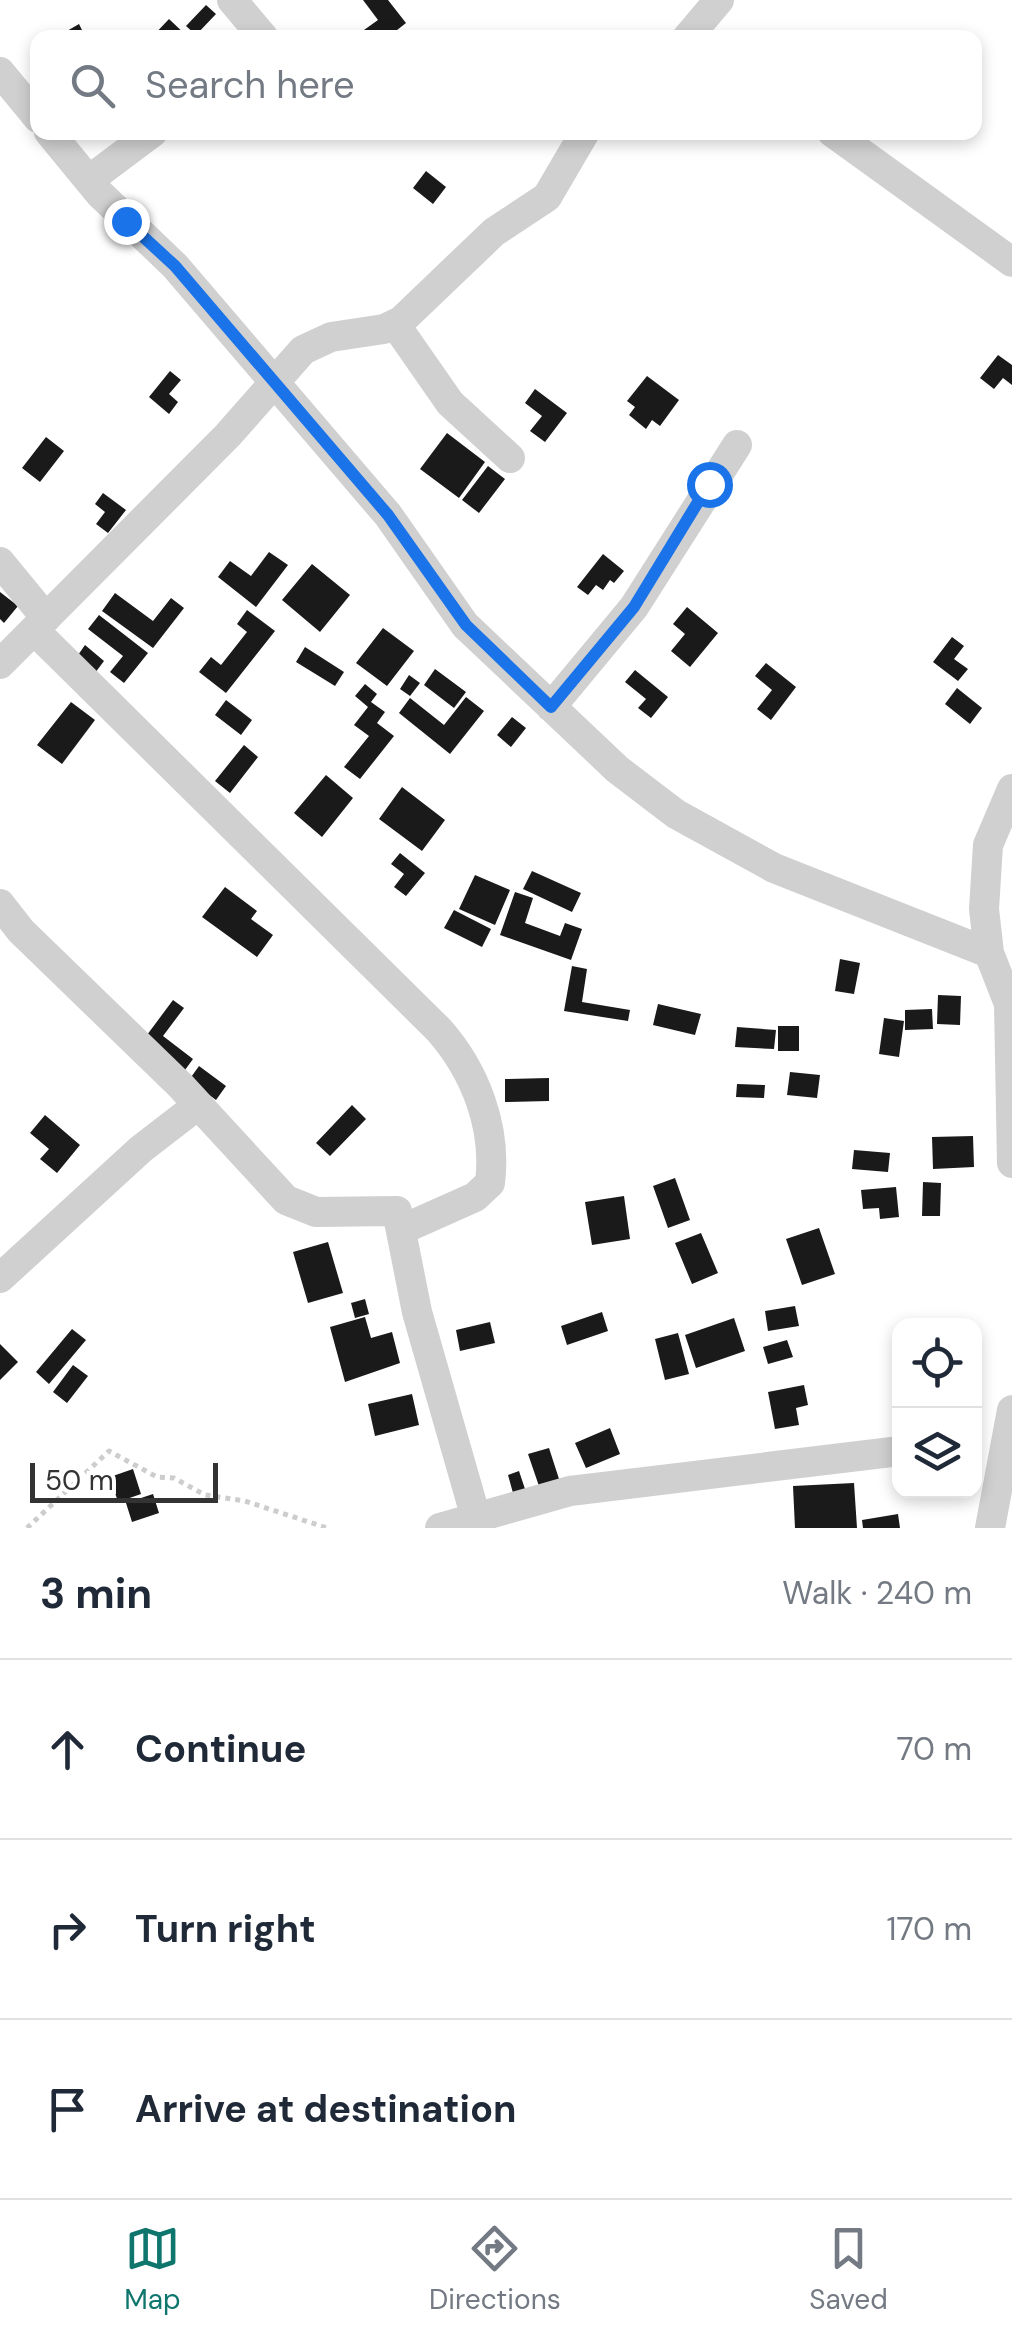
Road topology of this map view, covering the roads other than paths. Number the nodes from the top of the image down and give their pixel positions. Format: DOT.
graph roads {
  1 [pos="232,0"];
  2 [pos="686,0"];
  3 [pos="719,0"];
  4 [pos="257,30"];
  5 [pos="695,30"];
  6 [pos="699,30"];
  7 [pos="0,72"];
  8 [pos="30,108"];
  9 [pos="56,140"];
  10 [pos="143,140"];
  11 [pos="580,140"];
  12 [pos="843,140"];
  13 [pos="89,180"];
  14 [pos="1012,262"];
  15 [pos="395,324"];
  16 [pos="273,381"];
  17 [pos="736,445"];
  18 [pos="510,458"];
  19 [pos="0,562"];
  20 [pos="41,624"];
  21 [pos="0,664"];
  22 [pos="551,707"];
  23 [pos="1012,789"];
  24 [pos="0,904"];
  25 [pos="989,953"];
  26 [pos="1011,1005"];
  27 [pos="198,1105"];
  28 [pos="1011,1126"];
  29 [pos="1012,1163"];
  30 [pos="401,1230"];
  31 [pos="0,1278"];
  32 [pos="1012,1410"];
  33 [pos="1006,1448"];
  34 [pos="982,1449"];
  35 [pos="892,1451"];
  36 [pos="476,1518"];
  37 [pos="440,1528"];
  38 [pos="990,1528"];
  1 -- 4 [label="street"];
  2 -- 5 [label="street"];
  3 -- 6 [label="street"];
  7 -- 8 [label="street"];
  9 -- 13 [label="street"];
  10 -- 13 [label="street"];
  11 -- 15 [label="street"];
  12 -- 14 [label="street"];
  13 -- 16 [label="street"];
  15 -- 16 [label="street"];
  15 -- 18 [label="street"];
  16 -- 20 [label="street"];
  16 -- 22 [label="street"];
  17 -- 22 [label="street"];
  19 -- 20 [label="street"];
  20 -- 21 [label="street"];
  20 -- 30 [label="street"];
  22 -- 25 [label="street"];
  23 -- 25 [label="street"];
  24 -- 27 [label="street"];
  25 -- 26 [label="street"];
  26 -- 28 [label="street"];
  27 -- 30 [label="street"];
  27 -- 31 [label="street"];
  28 -- 29 [label="street"];
  30 -- 36 [label="street"];
  32 -- 33 [label="street"];
  33 -- 34 [label="street"];
  33 -- 38 [label="street"];
  35 -- 36 [label="street"];
  36 -- 37 [label="street"];
}
